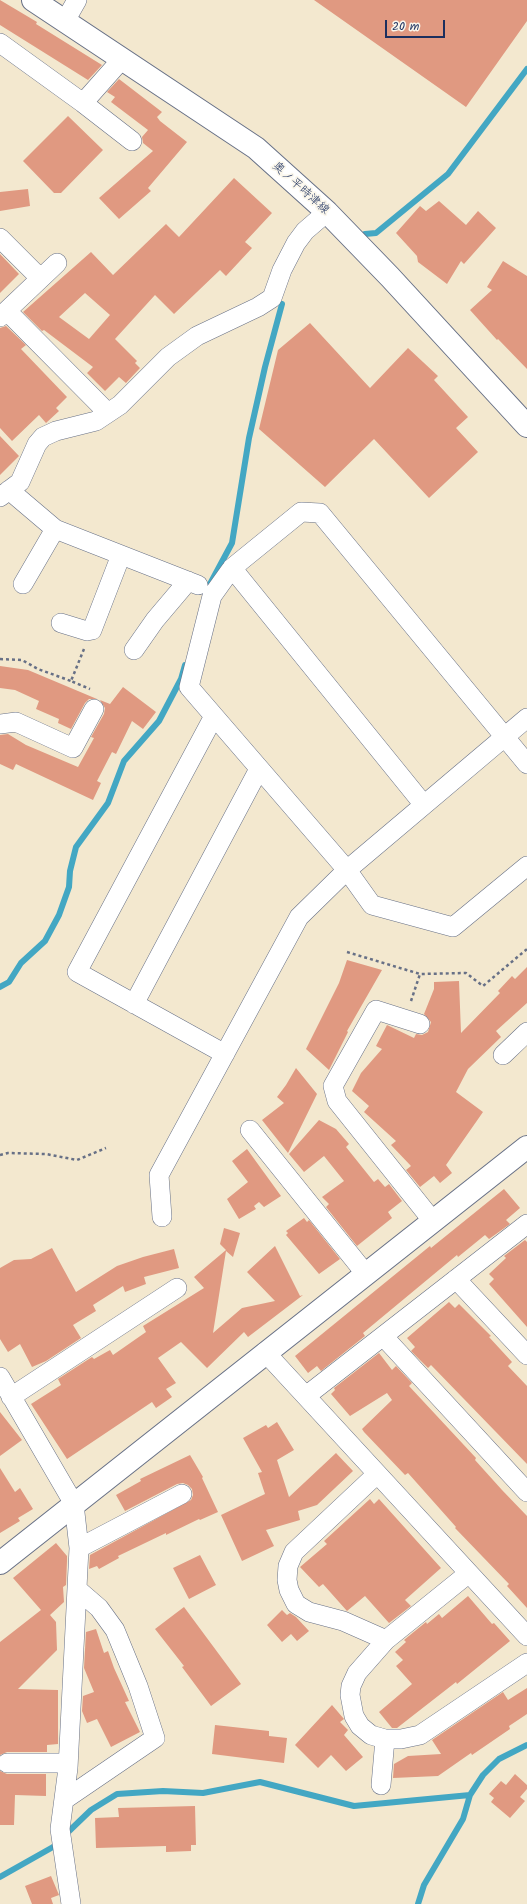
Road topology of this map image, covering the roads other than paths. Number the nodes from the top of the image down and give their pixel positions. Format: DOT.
graph roads {
  1 [pos="33,0"];
  2 [pos="77,0"];
  3 [pos="65,21"];
  4 [pos="0,43"];
  5 [pos="122,59"];
  6 [pos="83,103"];
  7 [pos="132,141"];
  8 [pos="327,212"];
  9 [pos="0,238"];
  10 [pos="57,264"];
  11 [pos="40,278"];
  12 [pos="4,314"];
  13 [pos="108,413"];
  14 [pos="527,426"];
  15 [pos="5,494"];
  16 [pos="55,529"];
  17 [pos="121,555"];
  18 [pos="232,568"];
  19 [pos="23,584"];
  20 [pos="61,623"];
  21 [pos="134,650"];
  22 [pos="94,709"];
  23 [pos="214,716"];
  24 [pos="527,718"];
  25 [pos="0,724"];
  26 [pos="504,738"];
  27 [pos="527,764"];
  28 [pos="259,769"];
  29 [pos="424,805"];
  30 [pos="527,866"];
  31 [pos="347,870"];
  32 [pos="134,1004"];
  33 [pos="412,1021"];
  34 [pos="527,1032"];
  35 [pos="225,1054"];
  36 [pos="503,1055"];
  37 [pos="250,1130"];
  38 [pos="527,1146"];
  39 [pos="162,1217"];
  40 [pos="432,1220"];
  41 [pos="527,1224"];
  42 [pos="366,1273"];
  43 [pos="456,1279"];
  44 [pos="177,1288"];
  45 [pos="383,1336"];
  46 [pos="265,1352"];
  47 [pos="527,1355"];
  48 [pos="0,1376"];
  49 [pos="306,1396"];
  50 [pos="11,1397"];
  51 [pos="378,1474"];
  52 [pos="527,1492"];
  53 [pos="182,1494"];
  54 [pos="74,1504"];
  55 [pos="79,1548"];
  56 [pos="0,1563"];
  57 [pos="469,1572"];
  58 [pos="77,1589"];
  59 [pos="527,1636"];
  60 [pos="386,1640"];
  61 [pos="527,1663"];
  62 [pos="385,1739"];
  63 [pos="7,1763"];
  64 [pos="68,1763"];
  65 [pos="381,1785"];
  66 [pos="64,1800"];
  67 [pos="71,1904"];
  1 -- 3 [label="street, 奥ノ平時津線"];
  2 -- 3 [label="street"];
  3 -- 5 [label="street, 奥ノ平時津線"];
  4 -- 6 [label="street"];
  5 -- 6 [label="street"];
  5 -- 8 [label="street, 奥ノ平時津線"];
  6 -- 7 [label="street"];
  8 -- 13 [label="street"];
  8 -- 14 [label="street, 奥ノ平時津線"];
  9 -- 11 [label="street"];
  10 -- 11 [label="street"];
  11 -- 12 [label="street"];
  12 -- 13 [label="street"];
  13 -- 15 [label="street"];
  15 -- 16 [label="street"];
  16 -- 17 [label="street"];
  16 -- 19 [label="street"];
  17 -- 20 [label="street"];
  17 -- 21 [label="street"];
  18 -- 23 [label="street"];
  18 -- 26 [label="street"];
  18 -- 29 [label="street"];
  22 -- 25 [label="street"];
  23 -- 28 [label="street"];
  23 -- 32 [label="street"];
  24 -- 26 [label="street"];
  26 -- 27 [label="street"];
  26 -- 29 [label="street"];
  28 -- 31 [label="street"];
  28 -- 32 [label="street"];
  29 -- 31 [label="street"];
  30 -- 31 [label="street"];
  31 -- 35 [label="street"];
  32 -- 35 [label="street"];
  33 -- 40 [label="street"];
  34 -- 36 [label="street"];
  35 -- 39 [label="street"];
  37 -- 42 [label="street"];
  38 -- 40 [label="street"];
  40 -- 42 [label="street"];
  41 -- 43 [label="street"];
  42 -- 46 [label="street"];
  43 -- 45 [label="street"];
  43 -- 47 [label="street"];
  44 -- 50 [label="street"];
  45 -- 49 [label="street"];
  45 -- 52 [label="street"];
  46 -- 49 [label="street"];
  46 -- 54 [label="street"];
  48 -- 50 [label="street"];
  49 -- 51 [label="street"];
  50 -- 54 [label="street"];
  51 -- 57 [label="street"];
  51 -- 60 [label="street"];
  53 -- 55 [label="street"];
  54 -- 55 [label="street"];
  54 -- 56 [label="street"];
  55 -- 58 [label="street"];
  57 -- 59 [label="street"];
  57 -- 60 [label="street"];
  58 -- 64 [label="street"];
  58 -- 66 [label="street"];
  60 -- 62 [label="street"];
  61 -- 62 [label="street"];
  62 -- 65 [label="street"];
  63 -- 64 [label="street"];
  64 -- 66 [label="street"];
  66 -- 67 [label="street"];
}
